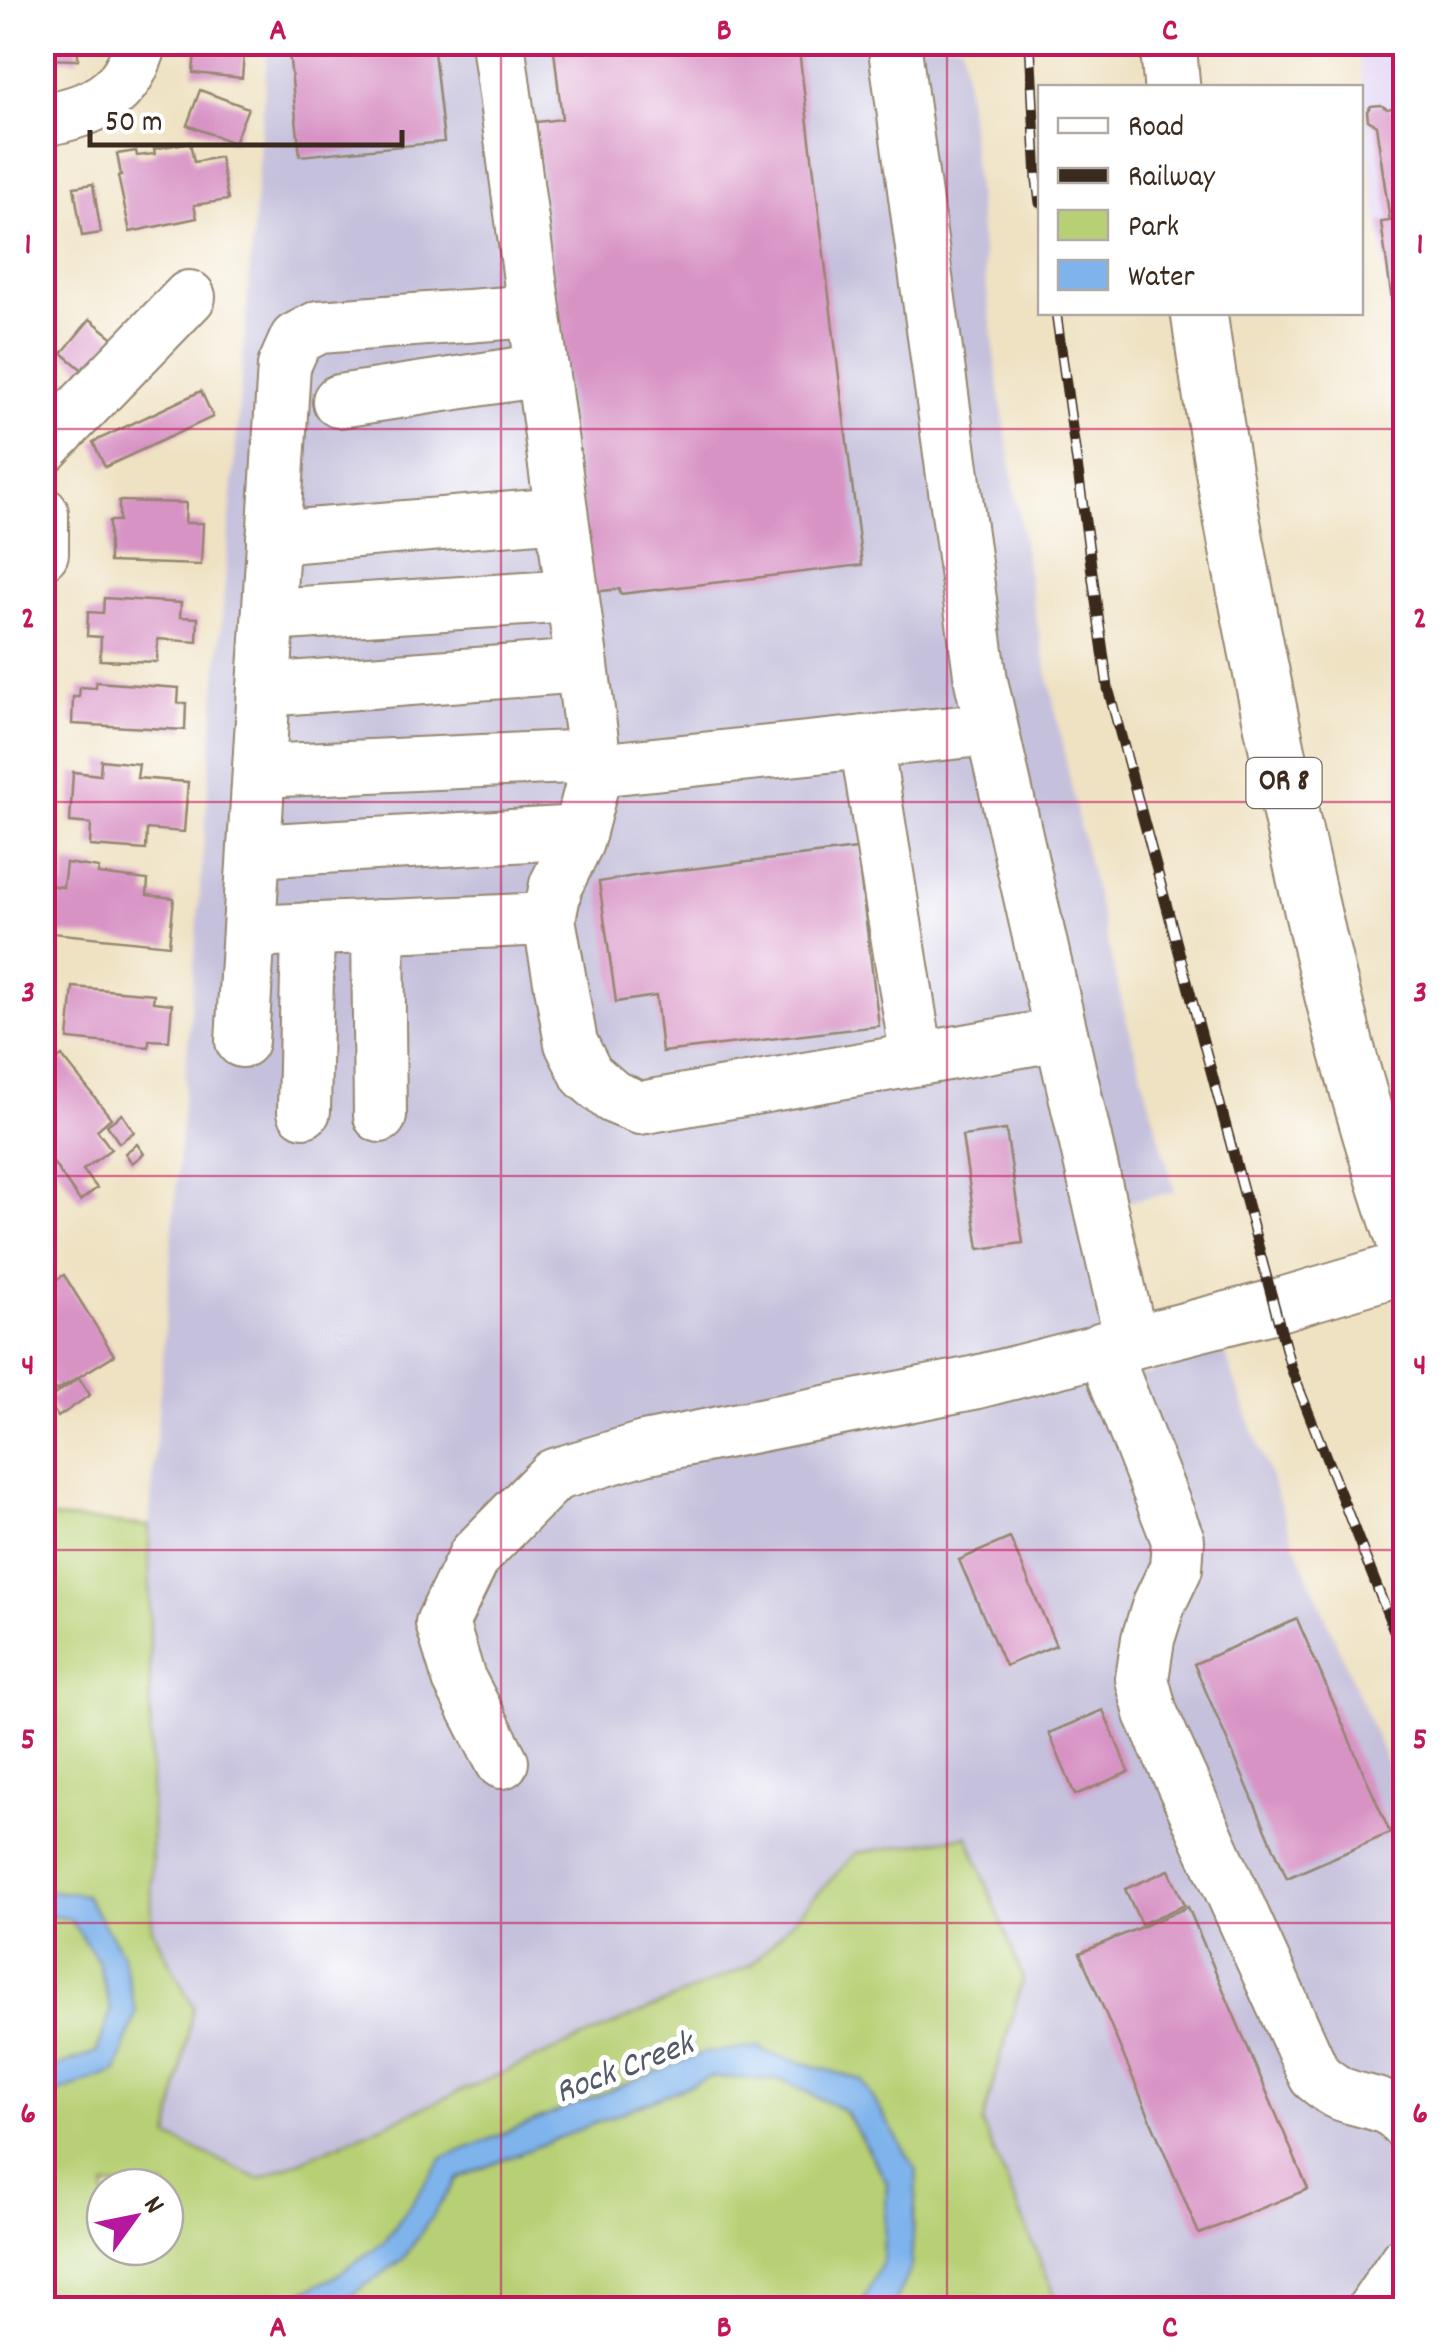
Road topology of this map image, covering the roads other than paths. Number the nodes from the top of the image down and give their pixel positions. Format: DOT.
graph roads {
  1 [pos="142,42"];
  2 [pos="498,42"];
  3 [pos="894,42"];
  4 [pos="1168,42"];
  5 [pos="1172,85"];
  6 [pos="42,120"];
  7 [pos="189,297"];
  8 [pos="534,310"];
  9 [pos="1199,315"];
  10 [pos="542,370"];
  11 [pos="339,401"];
  12 [pos="42,449"];
  13 [pos="42,513"];
  14 [pos="561,514"];
  15 [pos="273,538"];
  16 [pos="42,552"];
  17 [pos="572,596"];
  18 [pos="268,614"];
  19 [pos="582,666"];
  20 [pos="264,690"];
  21 [pos="991,729"];
  22 [pos="866,742"];
  23 [pos="595,763"];
  24 [pos="259,772"];
  25 [pos="580,832"];
  26 [pos="254,852"];
  27 [pos="549,919"];
  28 [pos="378,926"];
  29 [pos="308,929"];
  30 [pos="249,932"];
  31 [pos="1061,1034"];
  32 [pos="242,1041"];
  33 [pos="917,1059"];
  34 [pos="304,1111"];
  35 [pos="380,1116"];
  36 [pos="1406,1245"];
  37 [pos="1406,1268"];
  38 [pos="1117,1345"];
  39 [pos="502,1762"];
  40 [pos="1406,2124"];
  41 [pos="1406,2261"];
  42 [pos="1373,2310"];
  1 -- 6 [label="lane"];
  2 -- 8 [label="lane"];
  3 -- 21 [label="lane"];
  4 -- 5 [label="main road"];
  7 -- 12 [label="lane"];
  8 -- 10 [label="lane"];
  8 -- 15 [label="lane"];
  9 -- 36 [label="main road, OR 8"];
  10 -- 11 [label="lane"];
  10 -- 14 [label="lane"];
  13 -- 16 [label="lane"];
  14 -- 15 [label="lane"];
  14 -- 17 [label="lane"];
  15 -- 18 [label="lane"];
  17 -- 18 [label="lane"];
  17 -- 19 [label="lane"];
  18 -- 20 [label="lane"];
  19 -- 20 [label="lane"];
  19 -- 23 [label="lane"];
  20 -- 24 [label="lane"];
  21 -- 22 [label="lane"];
  21 -- 31 [label="lane"];
  22 -- 23 [label="lane"];
  22 -- 33 [label="lane"];
  23 -- 24 [label="lane"];
  23 -- 25 [label="lane"];
  24 -- 26 [label="lane"];
  25 -- 26 [label="lane"];
  25 -- 27 [label="lane"];
  26 -- 30 [label="lane"];
  27 -- 28 [label="lane"];
  27 -- 33 [label="lane"];
  28 -- 29 [label="lane"];
  28 -- 35 [label="lane"];
  29 -- 30 [label="lane"];
  29 -- 34 [label="lane"];
  30 -- 32 [label="lane"];
  31 -- 33 [label="lane"];
  31 -- 38 [label="lane"];
  37 -- 38 [label="lane"];
  38 -- 39 [label="lane"];
  38 -- 40 [label="lane"];
  41 -- 42 [label="lane"];
}
